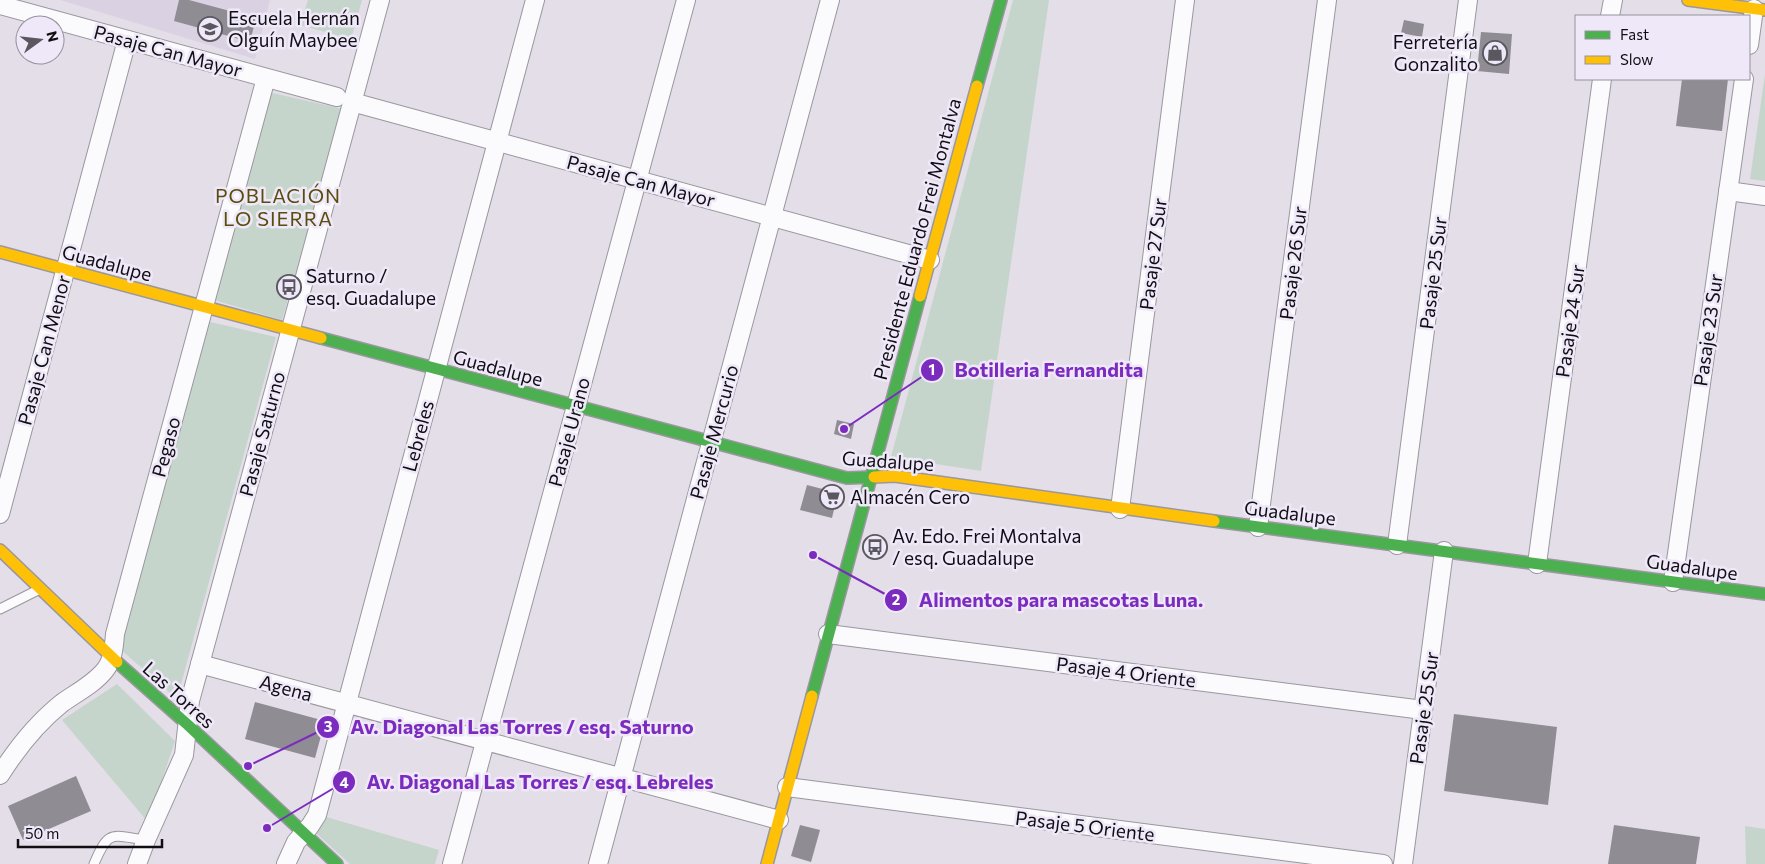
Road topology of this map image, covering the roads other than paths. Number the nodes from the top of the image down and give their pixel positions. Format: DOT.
graph roads {
  1 [pos="380,0"];
  2 [pos="534,0"];
  3 [pos="686,0"];
  4 [pos="830,0"];
  5 [pos="1000,0"];
  6 [pos="1185,0"];
  7 [pos="1327,0"];
  8 [pos="1468,0"];
  9 [pos="1613,0"];
  10 [pos="1688,0"];
  11 [pos="0,5"];
  12 [pos="1759,10"];
  13 [pos="1610,15"];
  14 [pos="127,40"];
  15 [pos="1750,42"];
  16 [pos="266,78"];
  17 [pos="1602,80"];
  18 [pos="1744,80"];
  19 [pos="345,99"];
  20 [pos="497,141"];
  21 [pos="637,180"];
  22 [pos="1728,191"];
  23 [pos="1765,196"];
  24 [pos="772,217"];
  25 [pos="0,252"];
  26 [pos="930,260"];
  27 [pos="66,270"];
  28 [pos="204,308"];
  29 [pos="290,330"];
  30 [pos="436,369"];
  31 [pos="576,406"];
  32 [pos="712,442"];
  33 [pos="870,477"];
  34 [pos="1120,509"];
  35 [pos="0,514"];
  36 [pos="1258,527"];
  37 [pos="1397,545"];
  38 [pos="0,550"];
  39 [pos="1444,551"];
  40 [pos="1537,564"];
  41 [pos="1673,582"];
  42 [pos="41,588"];
  43 [pos="1765,594"];
  44 [pos="0,609"];
  45 [pos="828,634"];
  46 [pos="112,657"];
  47 [pos="200,664"];
  48 [pos="346,704"];
  49 [pos="1423,710"];
  50 [pos="188,725"];
  51 [pos="486,741"];
  52 [pos="6,756"];
  53 [pos="0,775"];
  54 [pos="621,778"];
  55 [pos="788,788"];
  56 [pos="779,820"];
  57 [pos="304,833"];
  58 [pos="146,840"];
  59 [pos="94,864"];
  60 [pos="138,864"];
  61 [pos="286,864"];
  62 [pos="337,864"];
  63 [pos="452,864"];
  64 [pos="598,864"];
  65 [pos="767,864"];
  66 [pos="1382,864"];
  67 [pos="1403,864"];
  1 -- 19 [label="street, Pasaje Saturno"];
  2 -- 20 [label="street, Lebreles"];
  3 -- 21 [label="street, Pasaje Urano"];
  4 -- 24 [label="street, Pasaje Mercurio"];
  5 -- 26 [label="street, Presidente Eduardo Frei Montalva"];
  6 -- 34 [label="street, Pasaje 27 Sur"];
  7 -- 36 [label="street, Pasaje 26 Sur"];
  8 -- 37 [label="street, Pasaje 25 Sur"];
  9 -- 13 [label="street"];
  10 -- 12 [label="street"];
  11 -- 14 [label="street, Pasaje Can Mayor"];
  12 -- 15 [label="street"];
  14 -- 16 [label="street, Pasaje Can Mayor"];
  14 -- 27 [label="street, Pasaje Can Menor"];
  16 -- 19 [label="street, Pasaje Can Mayor"];
  16 -- 28 [label="street, Pegaso"];
  17 -- 40 [label="street, Pasaje 24 Sur"];
  18 -- 22 [label="street, Pasaje 23 Sur"];
  19 -- 20 [label="street, Pasaje Can Mayor"];
  19 -- 29 [label="street, Pasaje Saturno"];
  20 -- 21 [label="street, Pasaje Can Mayor"];
  20 -- 30 [label="street, Lebreles"];
  21 -- 24 [label="street, Pasaje Can Mayor"];
  21 -- 31 [label="street, Pasaje Urano"];
  22 -- 23 [label="street"];
  22 -- 41 [label="street, Pasaje 23 Sur"];
  24 -- 26 [label="street, Pasaje Can Mayor"];
  24 -- 32 [label="street, Pasaje Mercurio"];
  25 -- 27 [label="street, Guadalupe"];
  26 -- 33 [label="street, Presidente Eduardo Frei Montalva"];
  27 -- 28 [label="street, Guadalupe"];
  27 -- 35 [label="street, Pasaje Can Menor"];
  28 -- 29 [label="street, Guadalupe"];
  28 -- 46 [label="street, Pegaso"];
  29 -- 30 [label="street, Guadalupe"];
  29 -- 47 [label="street, Pasaje Saturno"];
  30 -- 31 [label="street, Guadalupe"];
  30 -- 48 [label="street, Lebreles"];
  31 -- 32 [label="street, Guadalupe"];
  31 -- 51 [label="street, Pasaje Urano"];
  32 -- 33 [label="street, Guadalupe"];
  32 -- 54 [label="street, Pasaje Mercurio"];
  33 -- 34 [label="street, Guadalupe"];
  33 -- 45 [label="street, Presidente Eduardo Frei Montalva"];
  34 -- 36 [label="street, Guadalupe"];
  36 -- 37 [label="street, Guadalupe"];
  37 -- 39 [label="street, Guadalupe"];
  38 -- 42 [label="street, Las Torres"];
  39 -- 40 [label="street, Guadalupe"];
  39 -- 49 [label="street, Pasaje 25 Sur"];
  40 -- 41 [label="street, Guadalupe"];
  41 -- 43 [label="street, Guadalupe"];
  42 -- 44 [label="lane"];
  42 -- 46 [label="street, Las Torres"];
  45 -- 49 [label="street, Pasaje 4 Oriente"];
  45 -- 55 [label="street, Presidente Eduardo Frei Montalva"];
  46 -- 50 [label="street, Las Torres"];
  46 -- 52 [label="street, Pegaso"];
  47 -- 48 [label="street, Agena"];
  47 -- 50 [label="street, Pasaje Saturno"];
  48 -- 51 [label="street, Agena"];
  48 -- 57 [label="street, Lebreles"];
  49 -- 67 [label="street, Pasaje 25 Sur"];
  50 -- 57 [label="street, Las Torres"];
  50 -- 58 [label="street, Pasaje Saturno"];
  51 -- 54 [label="street, Agena"];
  51 -- 63 [label="street, Pasaje Urano"];
  52 -- 53 [label="street, Pegaso"];
  54 -- 56 [label="street, Agena"];
  54 -- 64 [label="street, Pasaje Mercurio"];
  55 -- 56 [label="street, Presidente Eduardo Frei Montalva"];
  55 -- 66 [label="street, Pasaje 5 Oriente"];
  56 -- 65 [label="street, Presidente Eduardo Frei Montalva"];
  57 -- 61 [label="street, Lebreles"];
  57 -- 62 [label="street, Las Torres"];
  58 -- 59 [label="lane"];
  58 -- 60 [label="street, Pasaje Saturno"];
}
